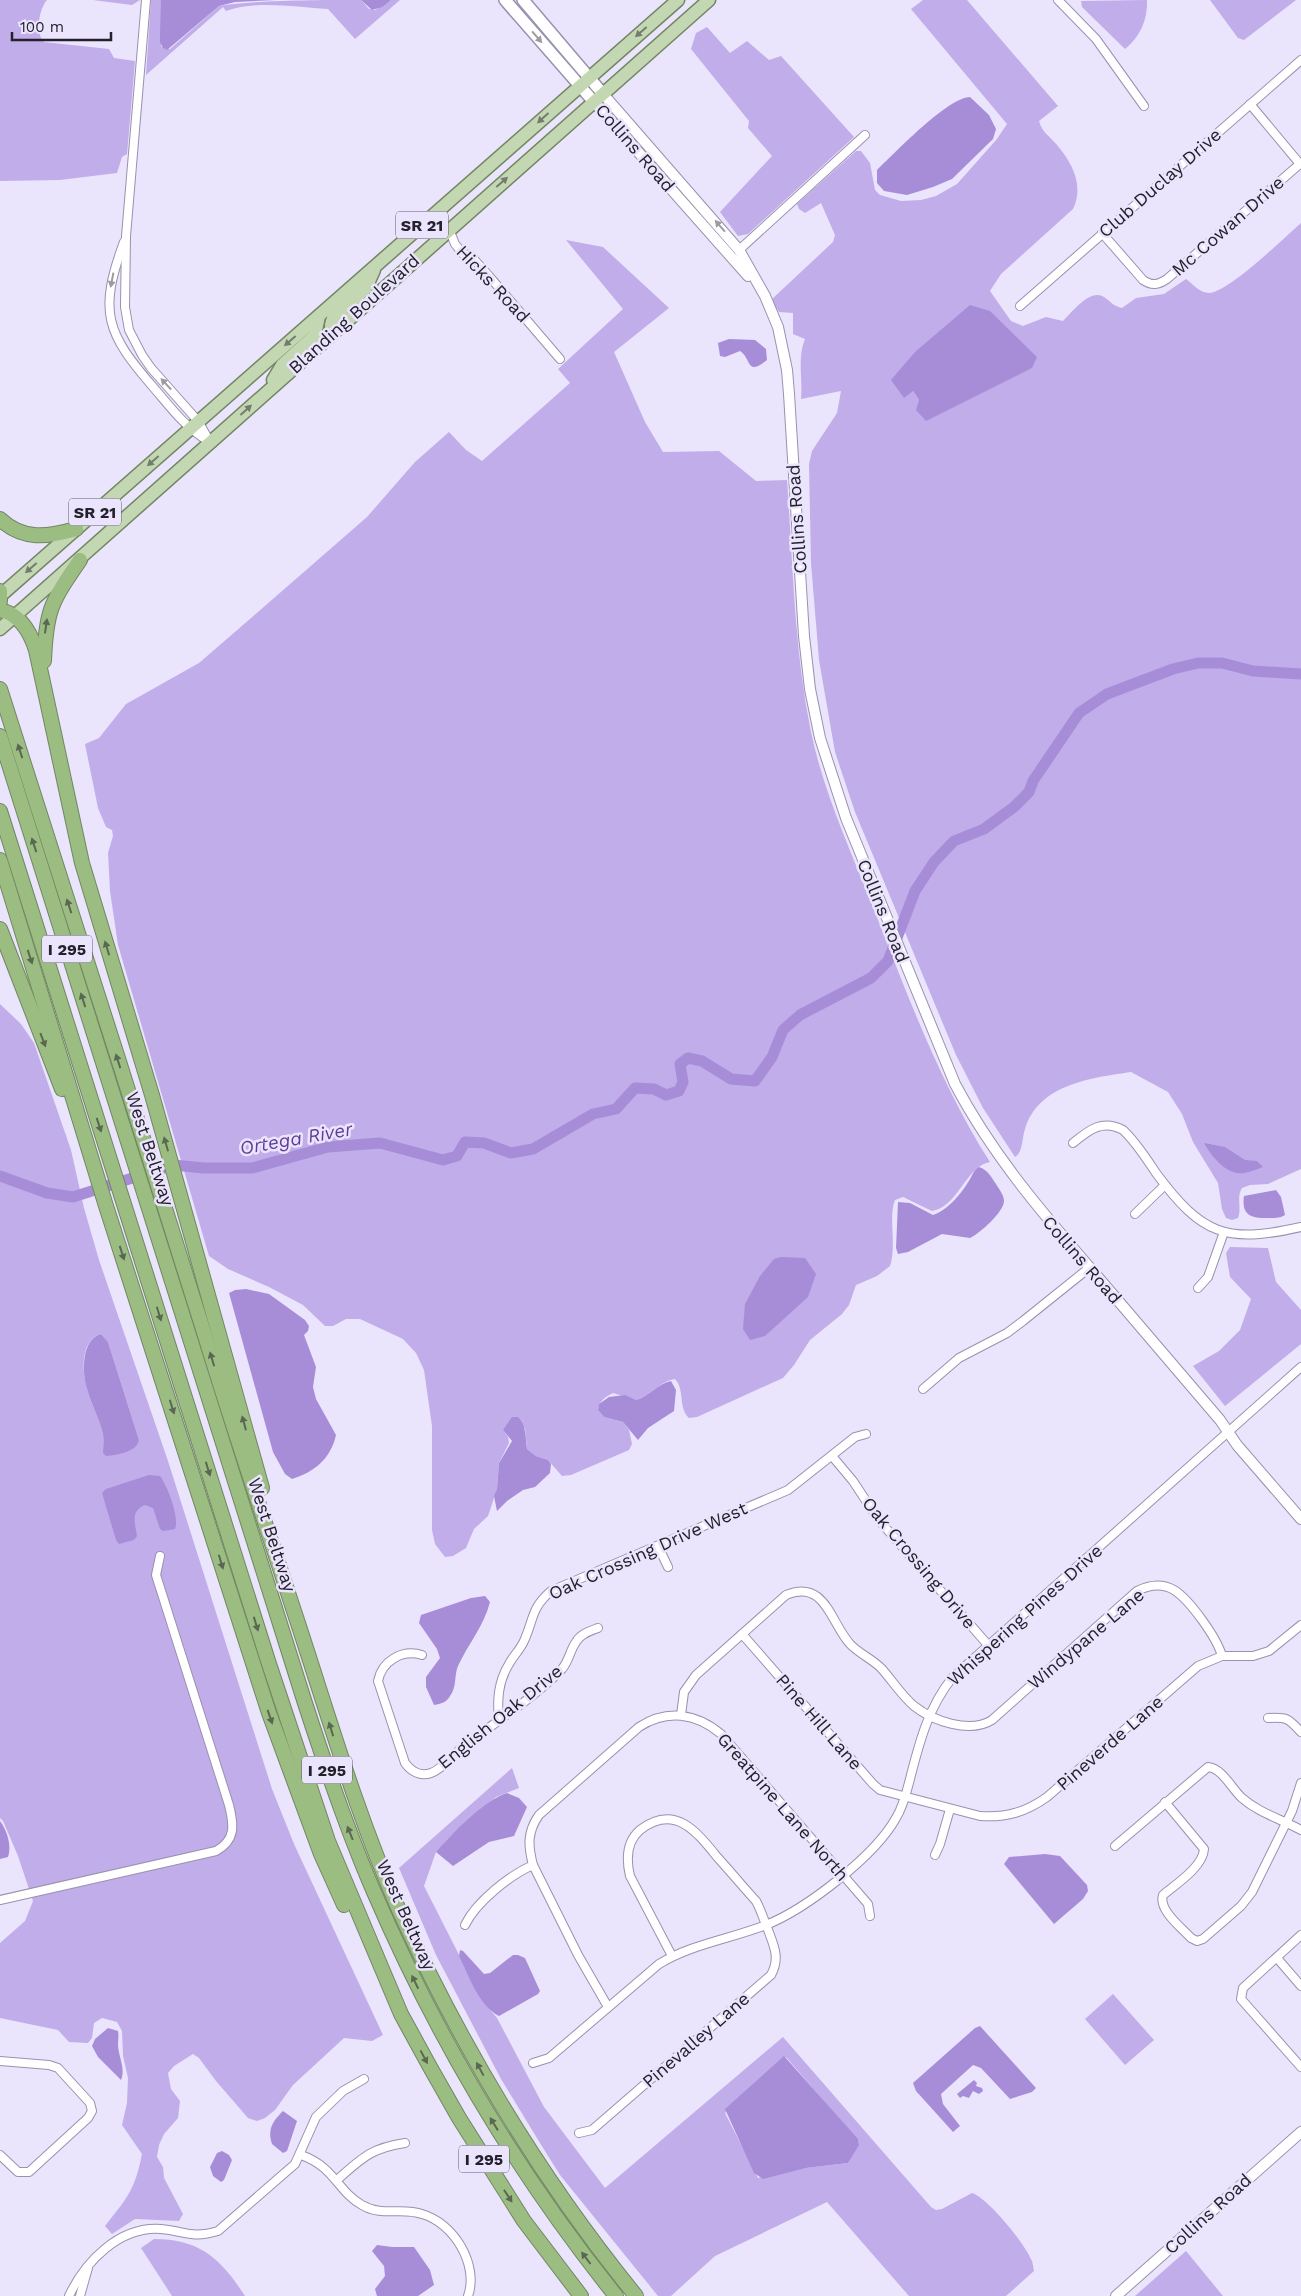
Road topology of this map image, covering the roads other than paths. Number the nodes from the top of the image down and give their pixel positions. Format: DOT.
graph roads {
  1 [pos="146,0"];
  2 [pos="505,0"];
  3 [pos="523,0"];
  4 [pos="678,0"];
  5 [pos="709,0"];
  6 [pos="1058,0"];
  7 [pos="1301,60"];
  8 [pos="584,81"];
  9 [pos="599,98"];
  10 [pos="1250,104"];
  11 [pos="1144,106"];
  12 [pos="865,135"];
  13 [pos="1301,164"];
  14 [pos="449,229"];
  15 [pos="1102,233"];
  16 [pos="126,236"];
  17 [pos="739,250"];
  18 [pos="376,266"];
  19 [pos="765,296"];
  20 [pos="1020,306"];
  21 [pos="319,316"];
  22 [pos="332,334"];
  23 [pos="560,359"];
  24 [pos="263,394"];
  25 [pos="194,425"];
  26 [pos="210,442"];
  27 [pos="0,519"];
  28 [pos="76,529"];
  29 [pos="80,560"];
  30 [pos="0,591"];
  31 [pos="0,596"];
  32 [pos="0,601"];
  33 [pos="0,610"];
  34 [pos="15,616"];
  35 [pos="0,629"];
  36 [pos="43,675"];
  37 [pos="0,689"];
  38 [pos="0,736"];
  39 [pos="0,811"];
  40 [pos="0,860"];
  41 [pos="0,929"];
  42 [pos="1073,1143"];
  43 [pos="96,1173"];
  44 [pos="1165,1185"];
  45 [pos="1135,1214"];
  46 [pos="1301,1227"];
  47 [pos="1224,1232"];
  48 [pos="1089,1268"];
  49 [pos="1198,1288"];
  50 [pos="1301,1366"];
  51 [pos="923,1389"];
  52 [pos="1229,1431"];
  53 [pos="866,1434"];
  54 [pos="832,1456"];
  55 [pos="1301,1510"];
  56 [pos="1301,1518"];
  57 [pos="658,1546"];
  58 [pos="160,1556"];
  59 [pos="668,1567"];
  60 [pos="292,1605"];
  61 [pos="1301,1625"];
  62 [pos="598,1628"];
  63 [pos="742,1634"];
  64 [pos="988,1645"];
  65 [pos="422,1655"];
  66 [pos="1222,1656"];
  67 [pos="681,1715"];
  68 [pos="928,1715"];
  69 [pos="1268,1718"];
  70 [pos="499,1721"];
  71 [pos="1301,1732"];
  72 [pos="1301,1783"];
  73 [pos="905,1798"];
  74 [pos="1166,1802"];
  75 [pos="950,1809"];
  76 [pos="1286,1823"];
  77 [pos="1301,1830"];
  78 [pos="1115,1846"];
  79 [pos="934,1855"];
  80 [pos="533,1865"];
  81 [pos="842,1875"];
  82 [pos="0,1900"];
  83 [pos="870,1916"];
  84 [pos="465,1925"];
  85 [pos="766,1925"];
  86 [pos="1301,1935"];
  87 [pos="672,1956"];
  88 [pos="1277,1958"];
  89 [pos="1301,1986"];
  90 [pos="608,2007"];
  91 [pos="401,2014"];
  92 [pos="0,2061"];
  93 [pos="533,2063"];
  94 [pos="1301,2067"];
  95 [pos="364,2079"];
  96 [pos="579,2133"];
  97 [pos="1299,2137"];
  98 [pos="405,2143"];
  99 [pos="0,2155"];
  100 [pos="300,2155"];
  101 [pos="337,2180"];
  102 [pos="88,2266"];
  103 [pos="69,2296"];
  104 [pos="80,2296"];
  105 [pos="468,2296"];
  106 [pos="581,2296"];
  107 [pos="616,2296"];
  108 [pos="636,2296"];
  109 [pos="1116,2296"];
  1 -- 16 [label="street"];
  2 -- 8 [label="main road, Collins Road, one-way"];
  3 -- 8 [label="main road, Collins Road"];
  4 -- 8 [label="main road, Blanding Boulevard / SR 21, one-way"];
  5 -- 9 [label="main road, Blanding Boulevard / SR 21"];
  6 -- 11 [label="street"];
  7 -- 10 [label="street, Club Duclay Drive"];
  8 -- 9 [label="main road, Collins Road"];
  8 -- 18 [label="main road, Blanding Boulevard / SR 21, one-way"];
  14 -- 9 [label="main road, Blanding Boulevard / SR 21, one-way"];
  17 -- 9 [label="street, Collins Road, one-way"];
  9 -- 19 [label="street, Collins Road"];
  10 -- 13 [label="street"];
  10 -- 15 [label="street, Club Duclay Drive"];
  12 -- 17 [label="street"];
  13 -- 15 [label="street, Mc Cowan Drive"];
  14 -- 22 [label="main road, Blanding Boulevard / SR 21"];
  14 -- 23 [label="street, Hicks Road"];
  15 -- 20 [label="street, Club Duclay Drive"];
  25 -- 16 [label="street, one-way"];
  16 -- 25 [label="street, one-way"];
  17 -- 19 [label="street, Collins Road"];
  18 -- 21 [label="main road, Blanding Boulevard / SR 21"];
  18 -- 22 [label="main road"];
  19 -- 48 [label="street, Collins Road"];
  21 -- 24 [label="main road"];
  21 -- 25 [label="main road, Blanding Boulevard / SR 21, one-way"];
  22 -- 24 [label="main road, Blanding Boulevard / SR 21"];
  26 -- 24 [label="main road, Blanding Boulevard / SR 21, one-way"];
  25 -- 26 [label="street"];
  25 -- 26 [label="street"];
  25 -- 28 [label="main road, Blanding Boulevard / SR 21, one-way"];
  26 -- 29 [label="main road, Blanding Boulevard / SR 21"];
  27 -- 28 [label="highway"];
  28 -- 31 [label="main road, Blanding Boulevard / SR 21, one-way"];
  29 -- 34 [label="main road, Blanding Boulevard / SR 21"];
  36 -- 29 [label="highway, one-way"];
  30 -- 31 [label="highway"];
  31 -- 32 [label="highway"];
  33 -- 34 [label="highway"];
  34 -- 35 [label="main road, Blanding Boulevard / SR 21"];
  34 -- 36 [label="highway"];
  60 -- 36 [label="highway, one-way"];
  60 -- 37 [label="highway, one-way"];
  107 -- 38 [label="highway, West Beltway / I 295, one-way"];
  39 -- 91 [label="highway, I 295, one-way"];
  40 -- 43 [label="highway, one-way"];
  41 -- 43 [label="highway, one-way"];
  42 -- 44 [label="street"];
  43 -- 91 [label="highway, one-way"];
  44 -- 45 [label="street"];
  44 -- 47 [label="street"];
  46 -- 47 [label="street"];
  47 -- 49 [label="street"];
  48 -- 51 [label="street"];
  48 -- 52 [label="street, Collins Road"];
  50 -- 52 [label="street, Whispering Pines Drive"];
  52 -- 55 [label="street, Collins Road"];
  52 -- 56 [label="street, Collins Road"];
  52 -- 64 [label="street, Whispering Pines Drive"];
  53 -- 54 [label="street, Oak Crossing Drive West"];
  54 -- 57 [label="street, Oak Crossing Drive West"];
  54 -- 64 [label="street, Oak Crossing Drive"];
  57 -- 59 [label="street"];
  57 -- 70 [label="street, Oak Crossing Drive West"];
  58 -- 82 [label="street"];
  108 -- 60 [label="highway, one-way"];
  61 -- 66 [label="street, Pineverde Lane"];
  62 -- 70 [label="street, English Oak Drive"];
  63 -- 67 [label="street"];
  63 -- 68 [label="street"];
  63 -- 73 [label="street, Pine Hill Lane"];
  64 -- 68 [label="street, Whispering Pines Drive"];
  65 -- 70 [label="street, English Oak Drive"];
  66 -- 68 [label="street, Windypane Lane"];
  66 -- 75 [label="street, Pineverde Lane"];
  67 -- 80 [label="street"];
  67 -- 81 [label="street, Greatpine Lane North"];
  68 -- 73 [label="street, Whispering Pines Drive"];
  69 -- 71 [label="street"];
  72 -- 76 [label="street"];
  73 -- 75 [label="street, Pineverde Lane"];
  73 -- 81 [label="street, Whispering Pines Drive"];
  74 -- 76 [label="street"];
  74 -- 76 [label="street"];
  74 -- 78 [label="street"];
  75 -- 79 [label="street"];
  76 -- 77 [label="street"];
  80 -- 84 [label="street"];
  80 -- 90 [label="street"];
  81 -- 83 [label="street, Greatpine Lane North"];
  81 -- 85 [label="street, Whispering Pines Drive"];
  85 -- 87 [label="street, Whispering Pines Drive"];
  85 -- 87 [label="street, Pinevalley Lane"];
  85 -- 96 [label="street, Pinevalley Lane"];
  86 -- 88 [label="street"];
  87 -- 90 [label="street, Whispering Pines Drive"];
  88 -- 89 [label="street"];
  88 -- 94 [label="street"];
  90 -- 93 [label="street, Whispering Pines Drive"];
  91 -- 106 [label="highway, I 295, one-way"];
  92 -- 99 [label="street"];
  95 -- 100 [label="street"];
  97 -- 109 [label="street, Collins Road"];
  98 -- 101 [label="street"];
  100 -- 101 [label="street"];
  100 -- 102 [label="street"];
  101 -- 105 [label="street"];
  102 -- 103 [label="street"];
  102 -- 104 [label="street"];
}
